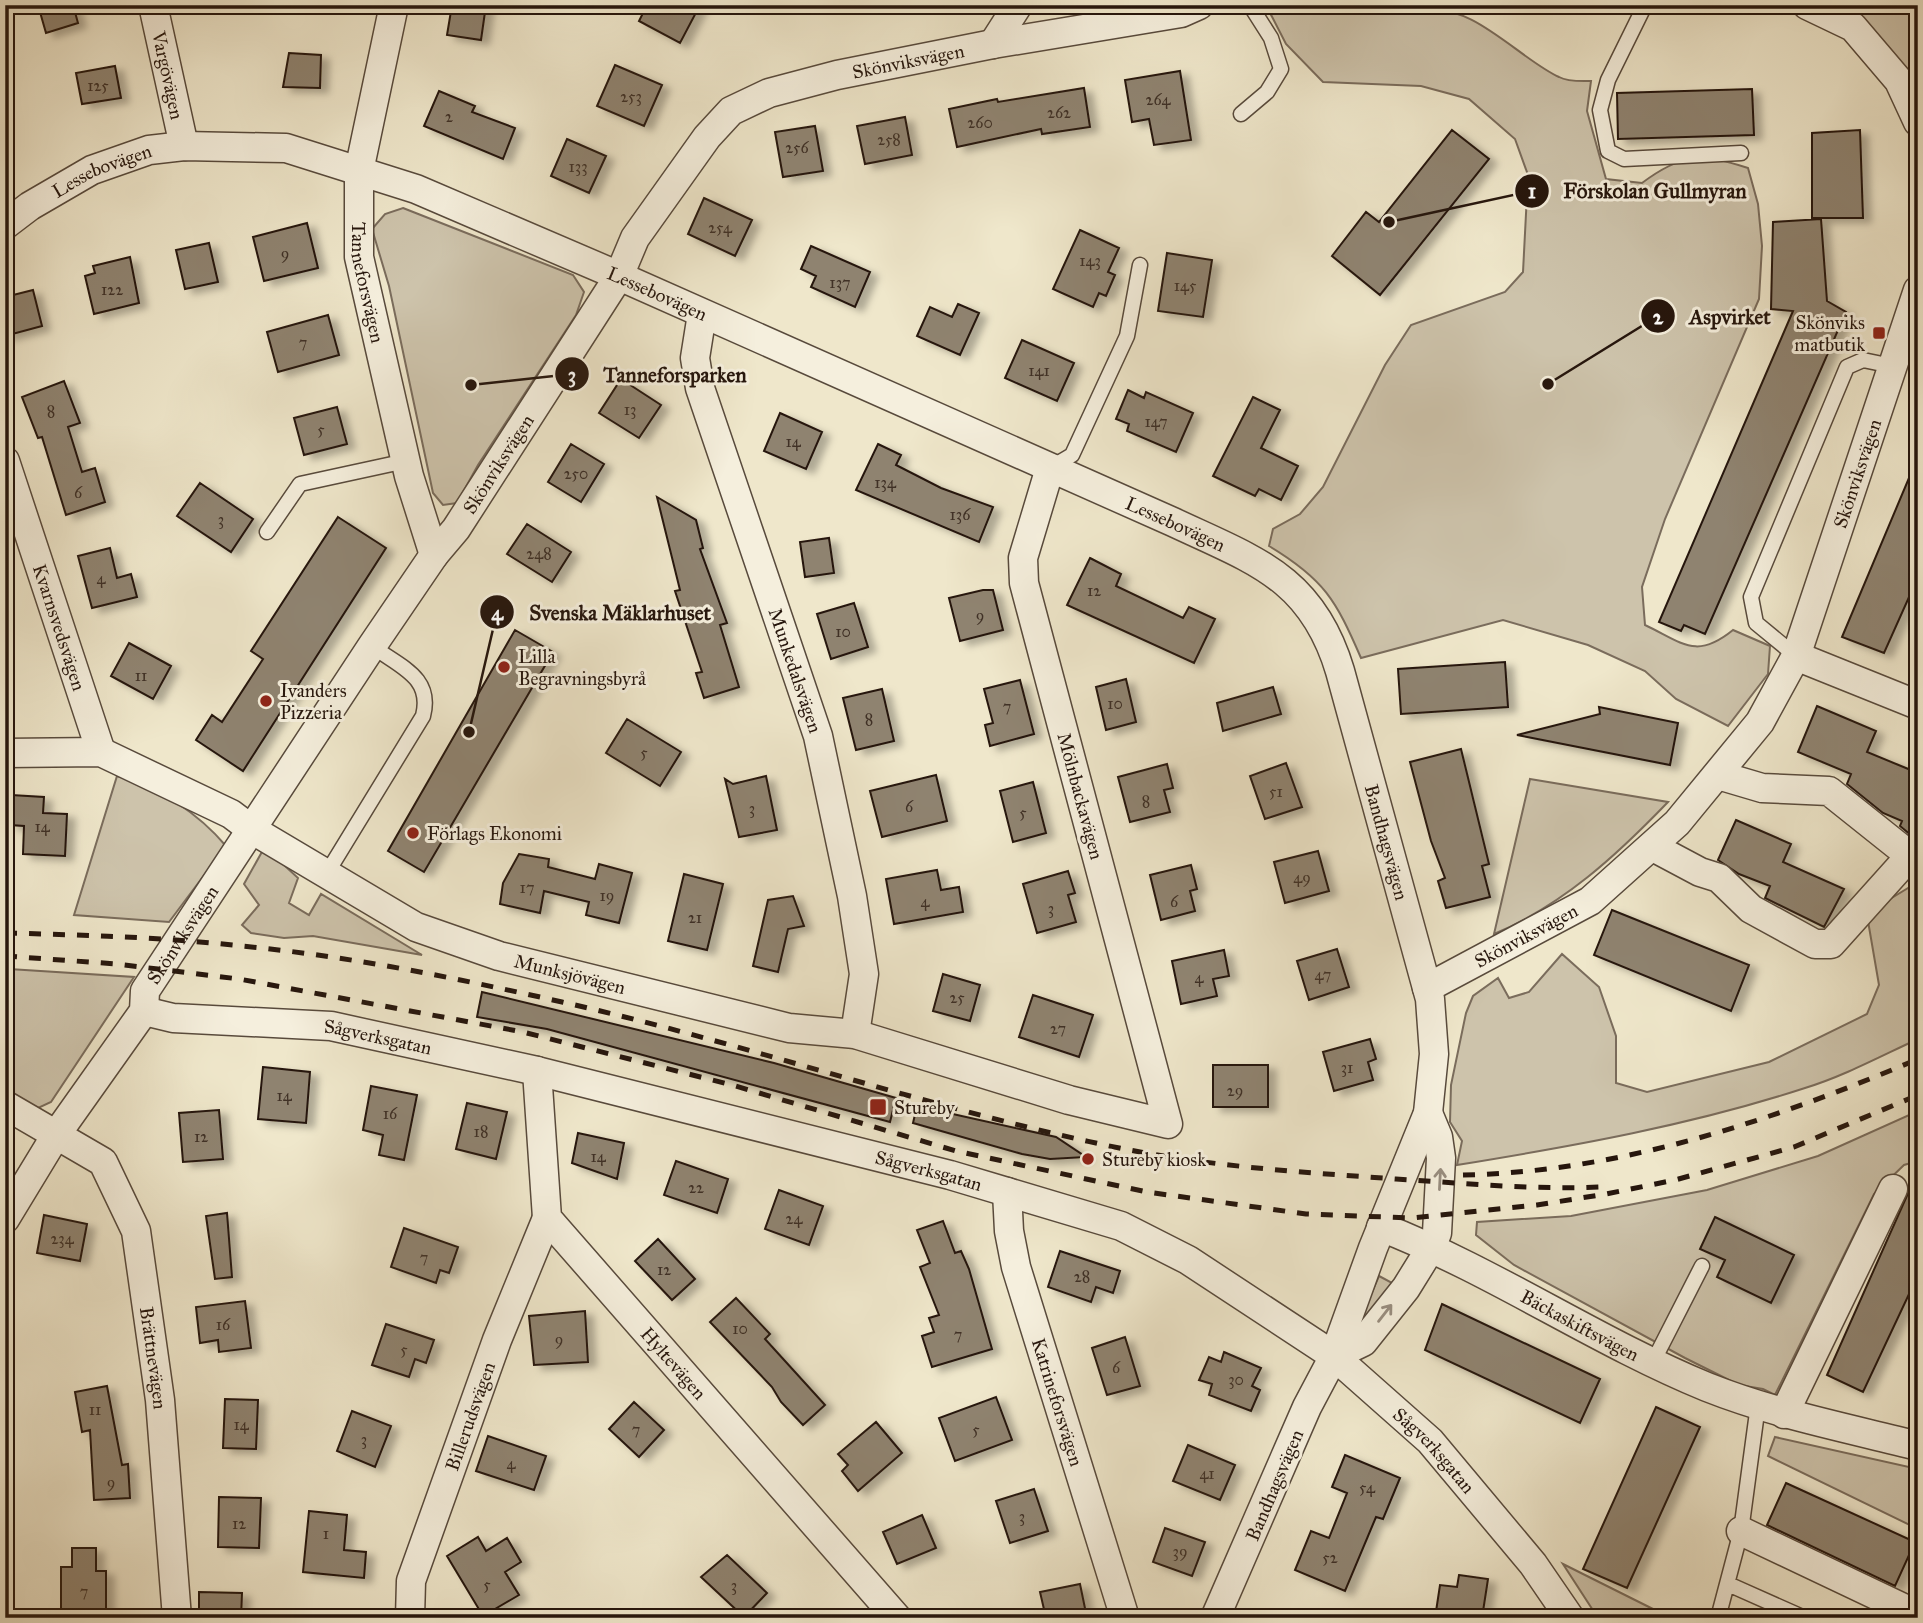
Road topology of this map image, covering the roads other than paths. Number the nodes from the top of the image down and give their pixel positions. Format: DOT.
graph roads {
  1 [pos="153,5"];
  2 [pos="394,5"];
  3 [pos="1018,5"];
  4 [pos="1199,5"];
  5 [pos="1250,5"];
  6 [pos="1645,5"];
  7 [pos="1807,5"];
  8 [pos="993,44"];
  9 [pos="1241,114"];
  10 [pos="1918,122"];
  11 [pos="184,146"];
  12 [pos="1741,153"];
  13 [pos="359,171"];
  14 [pos="5,225"];
  15 [pos="1140,265"];
  16 [pos="619,276"];
  17 [pos="1918,290"];
  18 [pos="702,314"];
  19 [pos="1892,366"];
  20 [pos="5,461"];
  21 [pos="406,461"];
  22 [pos="1051,468"];
  23 [pos="267,532"];
  24 [pos="434,555"];
  25 [pos="1292,586"];
  26 [pos="372,646"];
  27 [pos="1796,656"];
  28 [pos="1918,705"];
  29 [pos="101,752"];
  30 [pos="5,753"];
  31 [pos="1718,775"];
  32 [pos="251,829"];
  33 [pos="1653,847"];
  34 [pos="1914,859"];
  35 [pos="327,873"];
  36 [pos="1426,988"];
  37 [pos="144,1012"];
  38 [pos="855,1034"];
  39 [pos="537,1071"];
  40 [pos="5,1105"];
  41 [pos="1428,1112"];
  42 [pos="1168,1124"];
  43 [pos="56,1135"];
  44 [pos="1893,1189"];
  45 [pos="1007,1192"];
  46 [pos="547,1218"];
  47 [pos="5,1220"];
  48 [pos="1381,1227"];
  49 [pos="1432,1247"];
  50 [pos="1702,1266"];
  51 [pos="1334,1356"];
  52 [pos="1654,1360"];
  53 [pos="1771,1409"];
  54 [pos="1918,1446"];
  55 [pos="1741,1531"];
  56 [pos="1728,1584"];
  57 [pos="1558,1614"];
  58 [pos="1125,1615"];
  59 [pos="1918,1615"];
  60 [pos="1800,1616"];
  61 [pos="1215,1617"];
  62 [pos="177,1618"];
  63 [pos="410,1618"];
  64 [pos="897,1618"];
  65 [pos="1718,1618"];
  1 -- 11 [label="street, Vargövägen"];
  2 -- 13 [label="street, Tanneforsvägen"];
  3 -- 8 [label="street"];
  4 -- 8 [label="street, Skönviksvägen"];
  5 -- 9 [label="lane"];
  6 -- 12 [label="lane"];
  7 -- 10 [label="street"];
  8 -- 16 [label="street, Skönviksvägen"];
  11 -- 13 [label="street, Lessebovägen"];
  11 -- 14 [label="street, Lessebovägen"];
  13 -- 16 [label="street, Lessebovägen"];
  13 -- 21 [label="street, Tanneforsvägen"];
  15 -- 22 [label="lane"];
  16 -- 18 [label="street, Lessebovägen"];
  16 -- 24 [label="street, Skönviksvägen"];
  17 -- 19 [label="street, Skönviksvägen"];
  18 -- 22 [label="street, Lessebovägen"];
  18 -- 38 [label="street, Munkedalsvägen"];
  19 -- 27 [label="street, Skönviksvägen"];
  19 -- 27 [label="lane"];
  20 -- 29 [label="street, Kvarnsvedsvägen"];
  21 -- 23 [label="lane"];
  21 -- 24 [label="street, Tanneforsvägen"];
  22 -- 25 [label="street, Lessebovägen"];
  22 -- 42 [label="street, Mölnbackavägen"];
  24 -- 26 [label="street, Skönviksvägen"];
  25 -- 36 [label="street, Bandhagsvägen"];
  26 -- 32 [label="street, Skönviksvägen"];
  26 -- 35 [label="lane"];
  27 -- 28 [label="street"];
  27 -- 31 [label="street, Skönviksvägen"];
  29 -- 30 [label="street, Munksjövägen"];
  29 -- 32 [label="street, Munksjövägen"];
  31 -- 33 [label="street, Skönviksvägen"];
  31 -- 34 [label="street"];
  32 -- 35 [label="street, Munksjövägen"];
  32 -- 37 [label="street, Skönviksvägen"];
  33 -- 34 [label="street"];
  33 -- 36 [label="street, Skönviksvägen"];
  35 -- 38 [label="street, Munksjövägen"];
  36 -- 41 [label="street, Bandhagsvägen"];
  37 -- 39 [label="street, Sågverksgatan"];
  37 -- 43 [label="street, Skönviksvägen"];
  38 -- 42 [label="street, Munksjövägen"];
  39 -- 45 [label="street, Sågverksgatan"];
  39 -- 46 [label="street"];
  40 -- 43 [label="street"];
  41 -- 48 [label="street, Bandhagsvägen"];
  49 -- 41 [label="street, Bandhagsvägen, one-way"];
  43 -- 47 [label="street, Skönviksvägen"];
  43 -- 62 [label="street, Brättnevägen"];
  44 -- 53 [label="street"];
  45 -- 51 [label="street, Sågverksgatan"];
  45 -- 58 [label="street, Katrineforsvägen"];
  46 -- 63 [label="street, Billerudsvägen"];
  46 -- 64 [label="street, Hyltevägen"];
  48 -- 49 [label="street, Bäckaskiftsvägen"];
  48 -- 51 [label="street, Bandhagsvägen"];
  51 -- 49 [label="street, Bandhagsvägen, one-way"];
  49 -- 52 [label="street, Bäckaskiftsvägen"];
  50 -- 52 [label="lane"];
  51 -- 57 [label="street, Sågverksgatan"];
  51 -- 61 [label="street, Bandhagsvägen"];
  52 -- 53 [label="street, Bäckaskiftsvägen"];
  53 -- 54 [label="street, Bäckaskiftsvägen"];
  53 -- 55 [label="lane"];
  55 -- 56 [label="lane"];
  55 -- 59 [label="street"];
  56 -- 60 [label="lane"];
  56 -- 65 [label="lane"];
}
